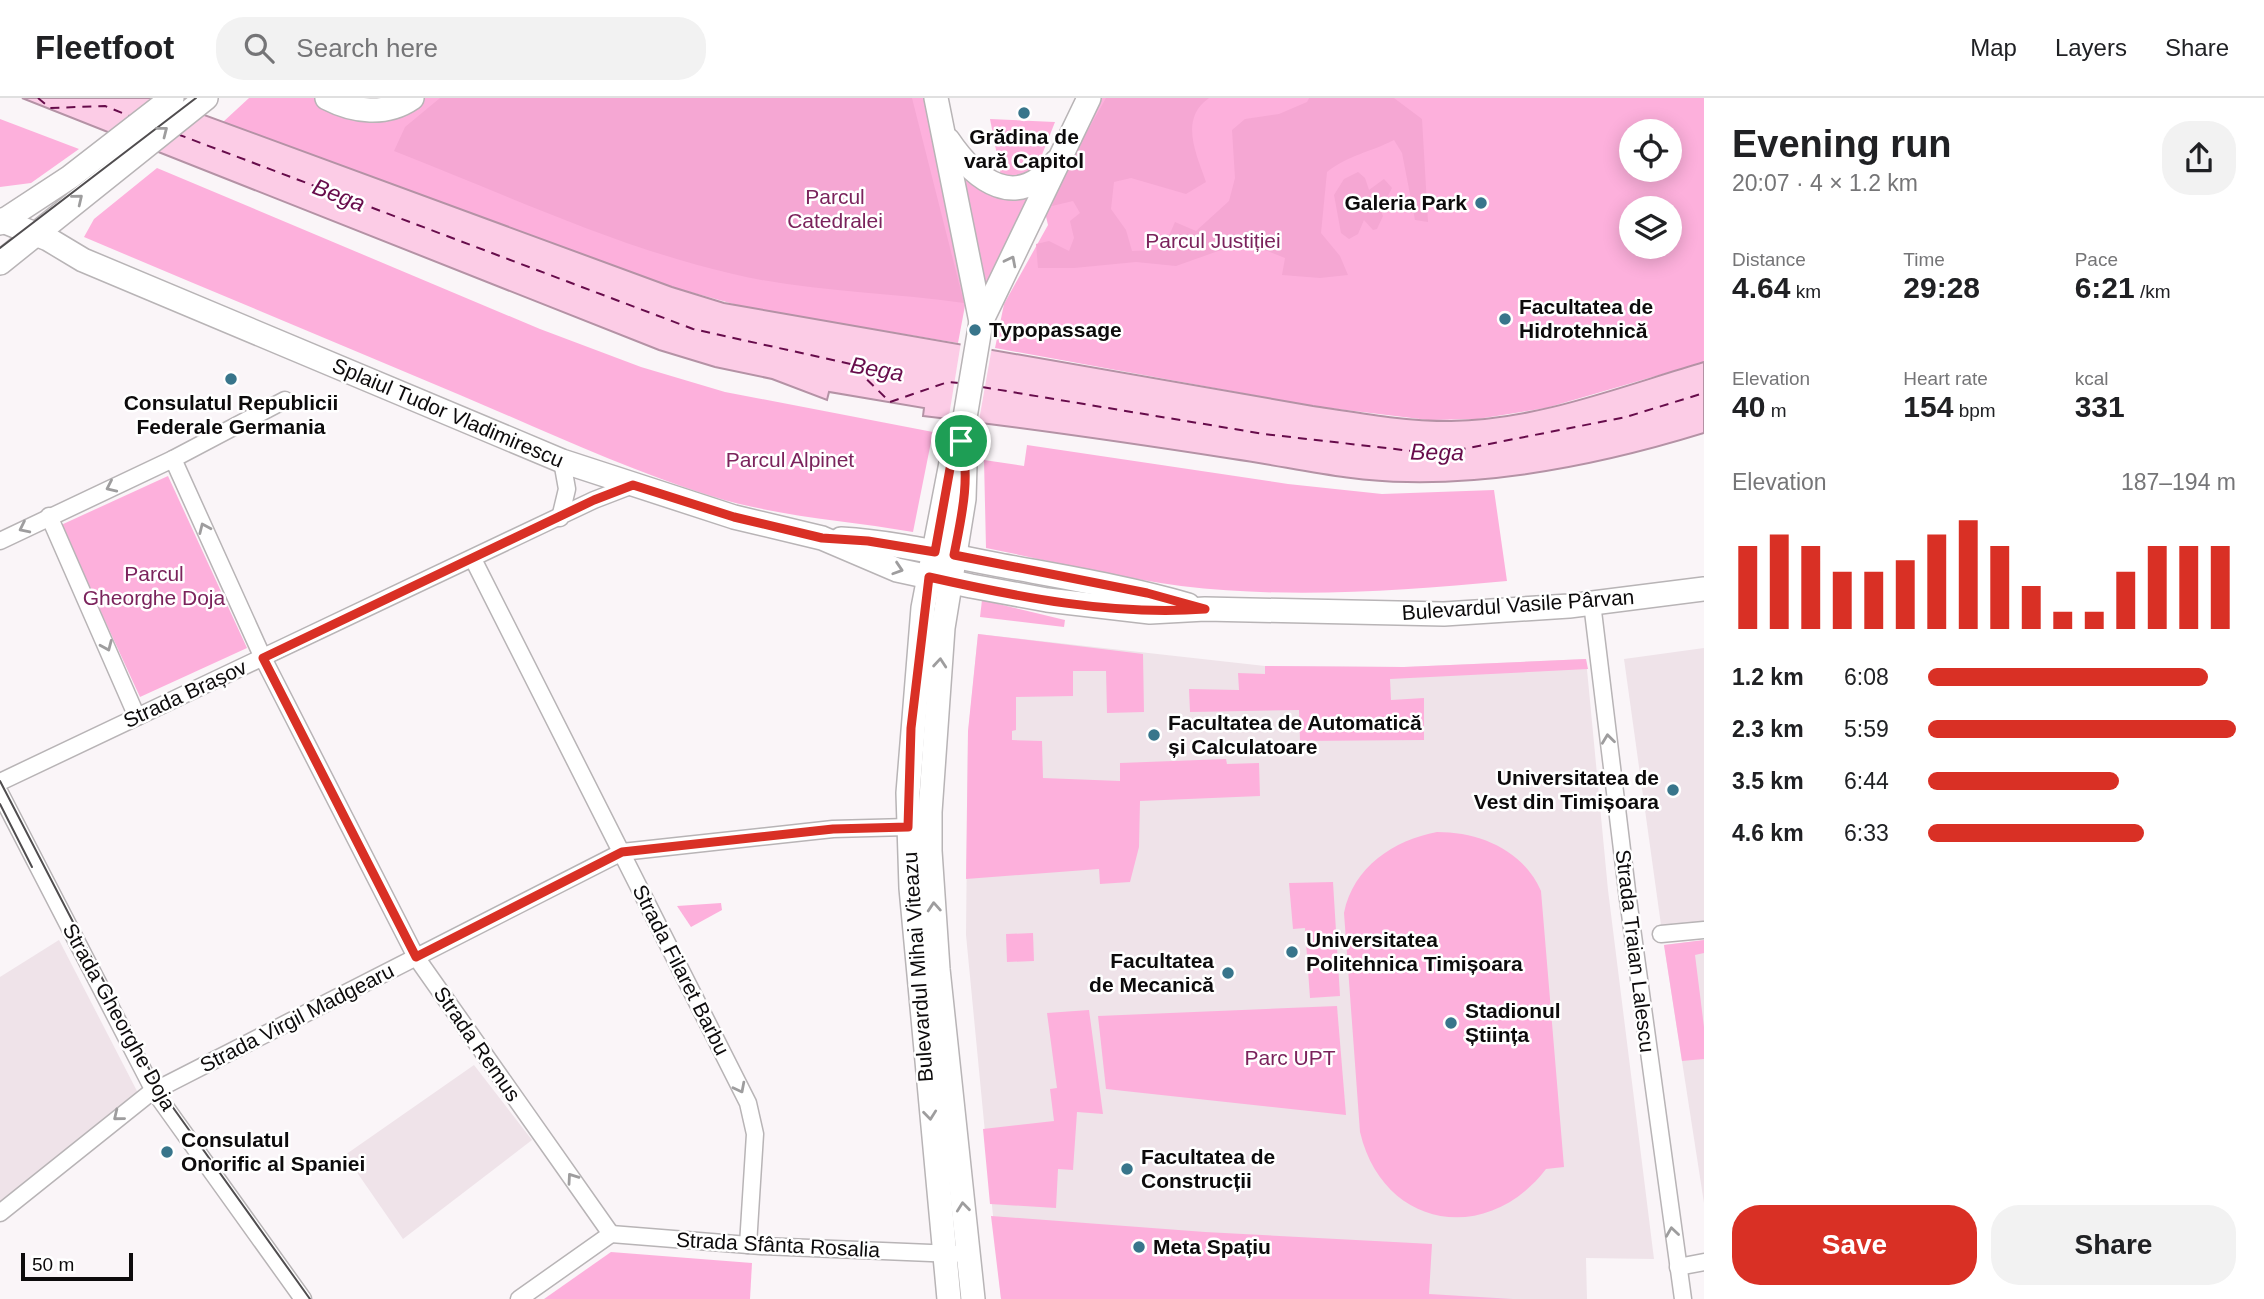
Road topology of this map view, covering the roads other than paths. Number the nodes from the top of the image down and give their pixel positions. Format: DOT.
graph roads {
  1 [pos="172,98"];
  2 [pos="206,98"];
  3 [pos="327,98"];
  4 [pos="412,98"];
  5 [pos="936,98"];
  6 [pos="1089,98"];
  7 [pos="945,135"];
  8 [pos="1063,150"];
  9 [pos="10,230"];
  10 [pos="0,263"];
  11 [pos="981,322"];
  12 [pos="285,400"];
  13 [pos="173,459"];
  14 [pos="562,461"];
  15 [pos="633,485"];
  16 [pos="49,516"];
  17 [pos="560,517"];
  18 [pos="822,538"];
  19 [pos="0,541"];
  20 [pos="944,554"];
  21 [pos="473,559"];
  22 [pos="939,579"];
  23 [pos="1704,589"];
  24 [pos="1592,603"];
  25 [pos="1205,609"];
  26 [pos="263,658"];
  27 [pos="137,717"];
  28 [pos="0,782"];
  29 [pos="0,793"];
  30 [pos="908,827"];
  31 [pos="622,852"];
  32 [pos="1704,930"];
  33 [pos="1661,934"];
  34 [pos="416,957"];
  35 [pos="154,1091"];
  36 [pos="0,1213"];
  37 [pos="611,1234"];
  38 [pos="748,1245"];
  39 [pos="968,1253"];
  40 [pos="945,1254"];
  41 [pos="1704,1262"];
  42 [pos="1678,1267"];
  43 [pos="303,1299"];
  44 [pos="519,1299"];
  45 [pos="949,1299"];
  46 [pos="973,1299"];
  47 [pos="1683,1299"];
  1 -- 9 [label="main road"];
  9 -- 2 [label="main road, one-way"];
  3 -- 4 [label="main road"];
  5 -- 7 [label="main road"];
  6 -- 8 [label="main road"];
  7 -- 8 [label="main road"];
  7 -- 11 [label="main road"];
  11 -- 8 [label="main road, one-way"];
  9 -- 10 [label="main road"];
  9 -- 14 [label="main road, Splaiul Tudor Vladimirescu"];
  11 -- 20 [label="main road, Bulevardul Mihai Viteazu"];
  12 -- 13 [label="street"];
  13 -- 16 [label="street, one-way"];
  26 -- 13 [label="street, Strada Remus, one-way"];
  14 -- 15 [label="main road, Splaiul Tudor Vladimirescu"];
  14 -- 17 [label="street"];
  15 -- 17 [label="street, Strada Brașov"];
  15 -- 18 [label="main road, Splaiul Tudor Vladimirescu"];
  16 -- 19 [label="street, one-way"];
  16 -- 27 [label="street, one-way"];
  17 -- 21 [label="street, Strada Brașov"];
  18 -- 20 [label="main road, Splaiul Tudor Vladimirescu"];
  18 -- 22 [label="main road, Splaiul Tudor Vladimirescu, one-way"];
  20 -- 22 [label="main road, Bulevardul Mihai Viteazu"];
  20 -- 25 [label="main road, Bulevardul Vasile Pârvan"];
  21 -- 26 [label="street, Strada Brașov"];
  21 -- 31 [label="street, Strada Filaret Barbu"];
  22 -- 25 [label="main road, Bulevardul Vasile Pârvan"];
  22 -- 30 [label="main road, Bulevardul Mihai Viteazu"];
  39 -- 22 [label="main road, Bulevardul Mihai Viteazu, one-way"];
  23 -- 24 [label="main road, Bulevardul Vasile Pârvan"];
  24 -- 25 [label="main road, Bulevardul Vasile Pârvan"];
  42 -- 24 [label="street, Strada Traian Lalescu, one-way"];
  26 -- 27 [label="street, Strada Brașov"];
  26 -- 34 [label="street, Strada Remus"];
  27 -- 28 [label="street, Strada Brașov"];
  29 -- 35 [label="street, Strada Gheorghe Doja"];
  30 -- 31 [label="street, Strada Virgil Madgearu"];
  30 -- 40 [label="main road, Bulevardul Mihai Viteazu, one-way"];
  31 -- 34 [label="street, Strada Virgil Madgearu"];
  31 -- 38 [label="street, Strada Filaret Barbu, one-way"];
  32 -- 33 [label="street"];
  34 -- 35 [label="street, Strada Virgil Madgearu"];
  37 -- 34 [label="street, Strada Remus, one-way"];
  35 -- 36 [label="street, Strada Virgil Madgearu, one-way"];
  35 -- 43 [label="street, Strada Gheorghe Doja"];
  37 -- 38 [label="street, Strada Sfânta Rosalia"];
  37 -- 44 [label="street"];
  38 -- 40 [label="street, Strada Sfânta Rosalia"];
  39 -- 40 [label="street, Strada Sfânta Rosalia"];
  39 -- 46 [label="main road, Bulevardul Mihai Viteazu"];
  40 -- 45 [label="main road, Bulevardul Mihai Viteazu"];
  41 -- 42 [label="street"];
  42 -- 47 [label="street, Strada Traian Lalescu"];
}
